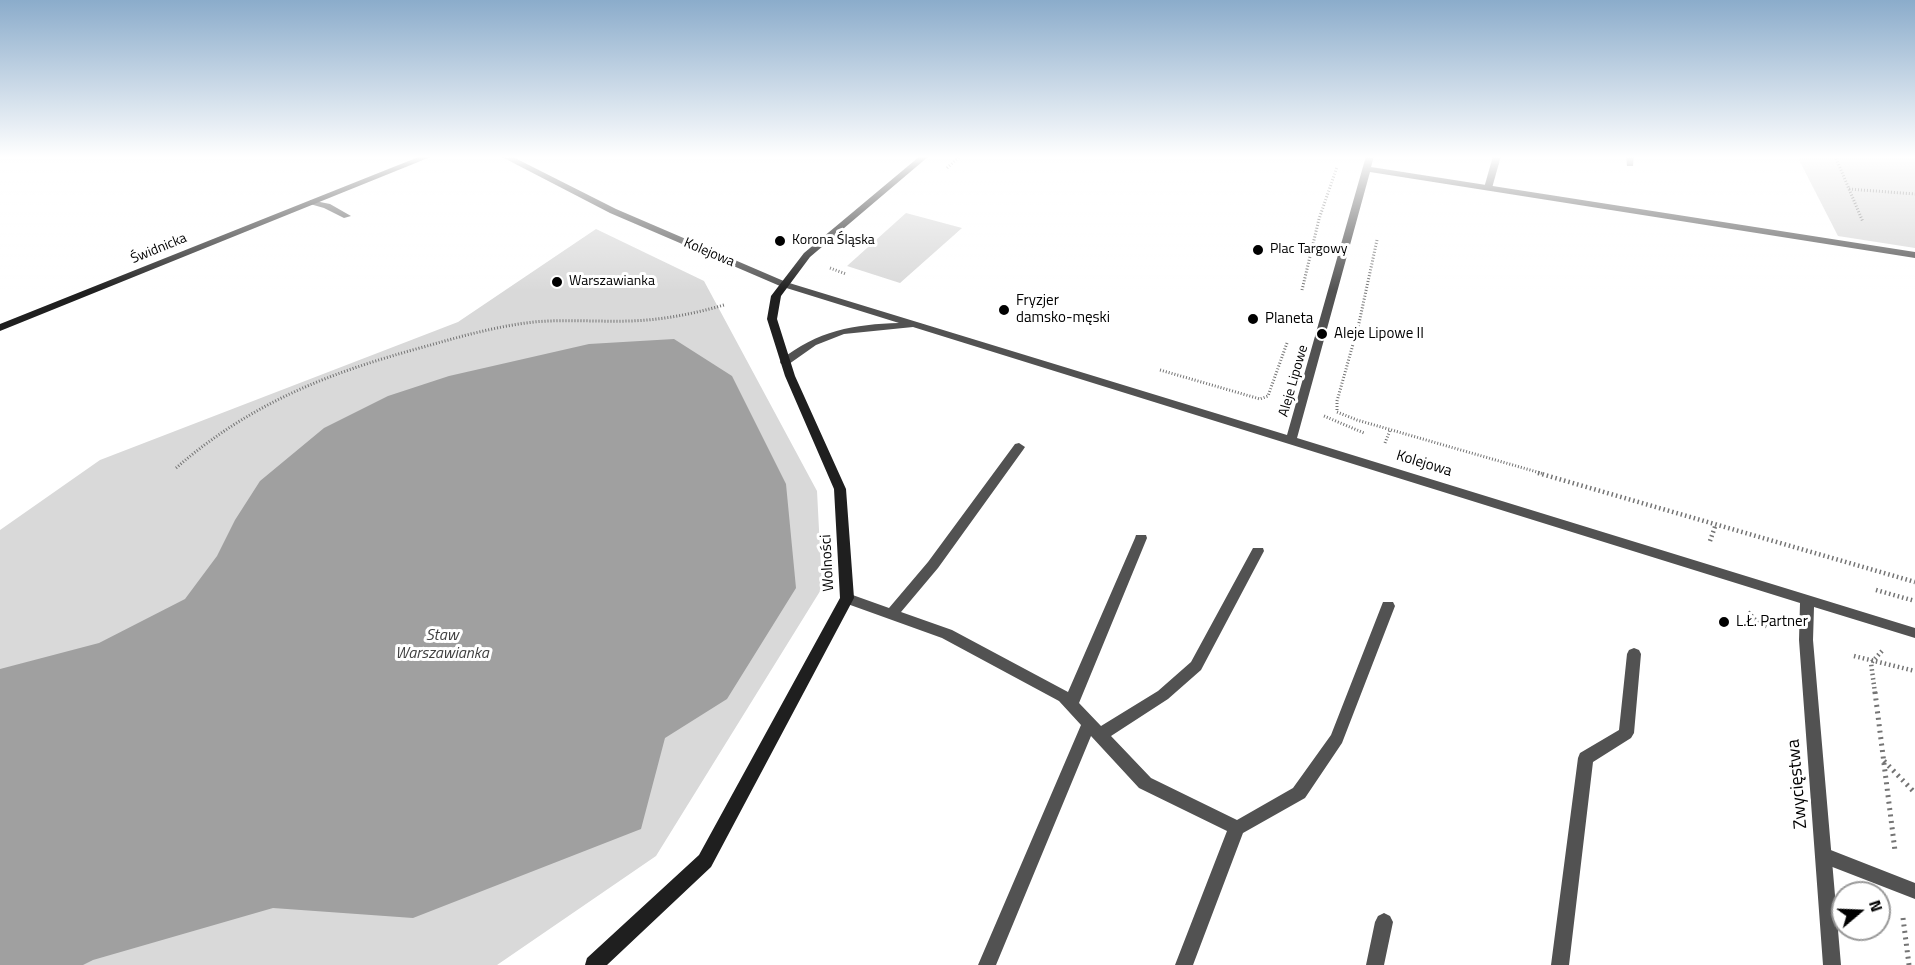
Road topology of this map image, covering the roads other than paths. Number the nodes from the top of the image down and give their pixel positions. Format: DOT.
graph roads {
  1 [pos="593,201"];
  2 [pos="872,201"];
  3 [pos="1357,201"];
  4 [pos="1571,201"];
  5 [pos="313,202"];
  6 [pos="346,216"];
  7 [pos="1915,255"];
  8 [pos="783,284"];
  9 [pos="924,327"];
  10 [pos="0,328"];
  11 [pos="785,362"];
  12 [pos="1291,440"];
  13 [pos="1019,447"];
  14 [pos="1141,538"];
  15 [pos="1257,551"];
  16 [pos="847,598"];
  17 [pos="1807,600"];
  18 [pos="1388,606"];
  19 [pos="891,614"];
  20 [pos="1915,633"];
  21 [pos="1634,654"];
  22 [pos="1071,703"];
  23 [pos="1095,729"];
  24 [pos="1237,828"];
  25 [pos="1823,855"];
  26 [pos="1907,888"];
  27 [pos="1384,922"];
  28 [pos="594,965"];
  29 [pos="987,965"];
  30 [pos="1184,965"];
  31 [pos="1375,965"];
  32 [pos="1560,965"];
  33 [pos="1832,965"];
  1 -- 8 [label="street, Kolejowa"];
  2 -- 8 [label="street, Wolności"];
  3 -- 12 [label="street, Aleje Lipowe"];
  4 -- 7 [label="street"];
  5 -- 6 [label="street"];
  5 -- 10 [label="street, Świdnicka"];
  8 -- 9 [label="street, Kolejowa"];
  8 -- 11 [label="street, Wolności"];
  9 -- 11 [label="street, Kolejowa"];
  9 -- 12 [label="street, Kolejowa"];
  11 -- 16 [label="street, Wolności"];
  12 -- 17 [label="street, Kolejowa"];
  13 -- 19 [label="street"];
  14 -- 22 [label="street"];
  15 -- 23 [label="street"];
  16 -- 19 [label="street"];
  16 -- 28 [label="street, Wolności"];
  17 -- 20 [label="street, Kolejowa"];
  17 -- 25 [label="street, Zwycięstwa"];
  18 -- 24 [label="street"];
  19 -- 22 [label="street"];
  21 -- 32 [label="street"];
  22 -- 23 [label="street"];
  23 -- 24 [label="street"];
  23 -- 29 [label="street"];
  24 -- 30 [label="street"];
  25 -- 26 [label="street"];
  25 -- 33 [label="street, Zwycięstwa"];
  27 -- 31 [label="street"];
}
